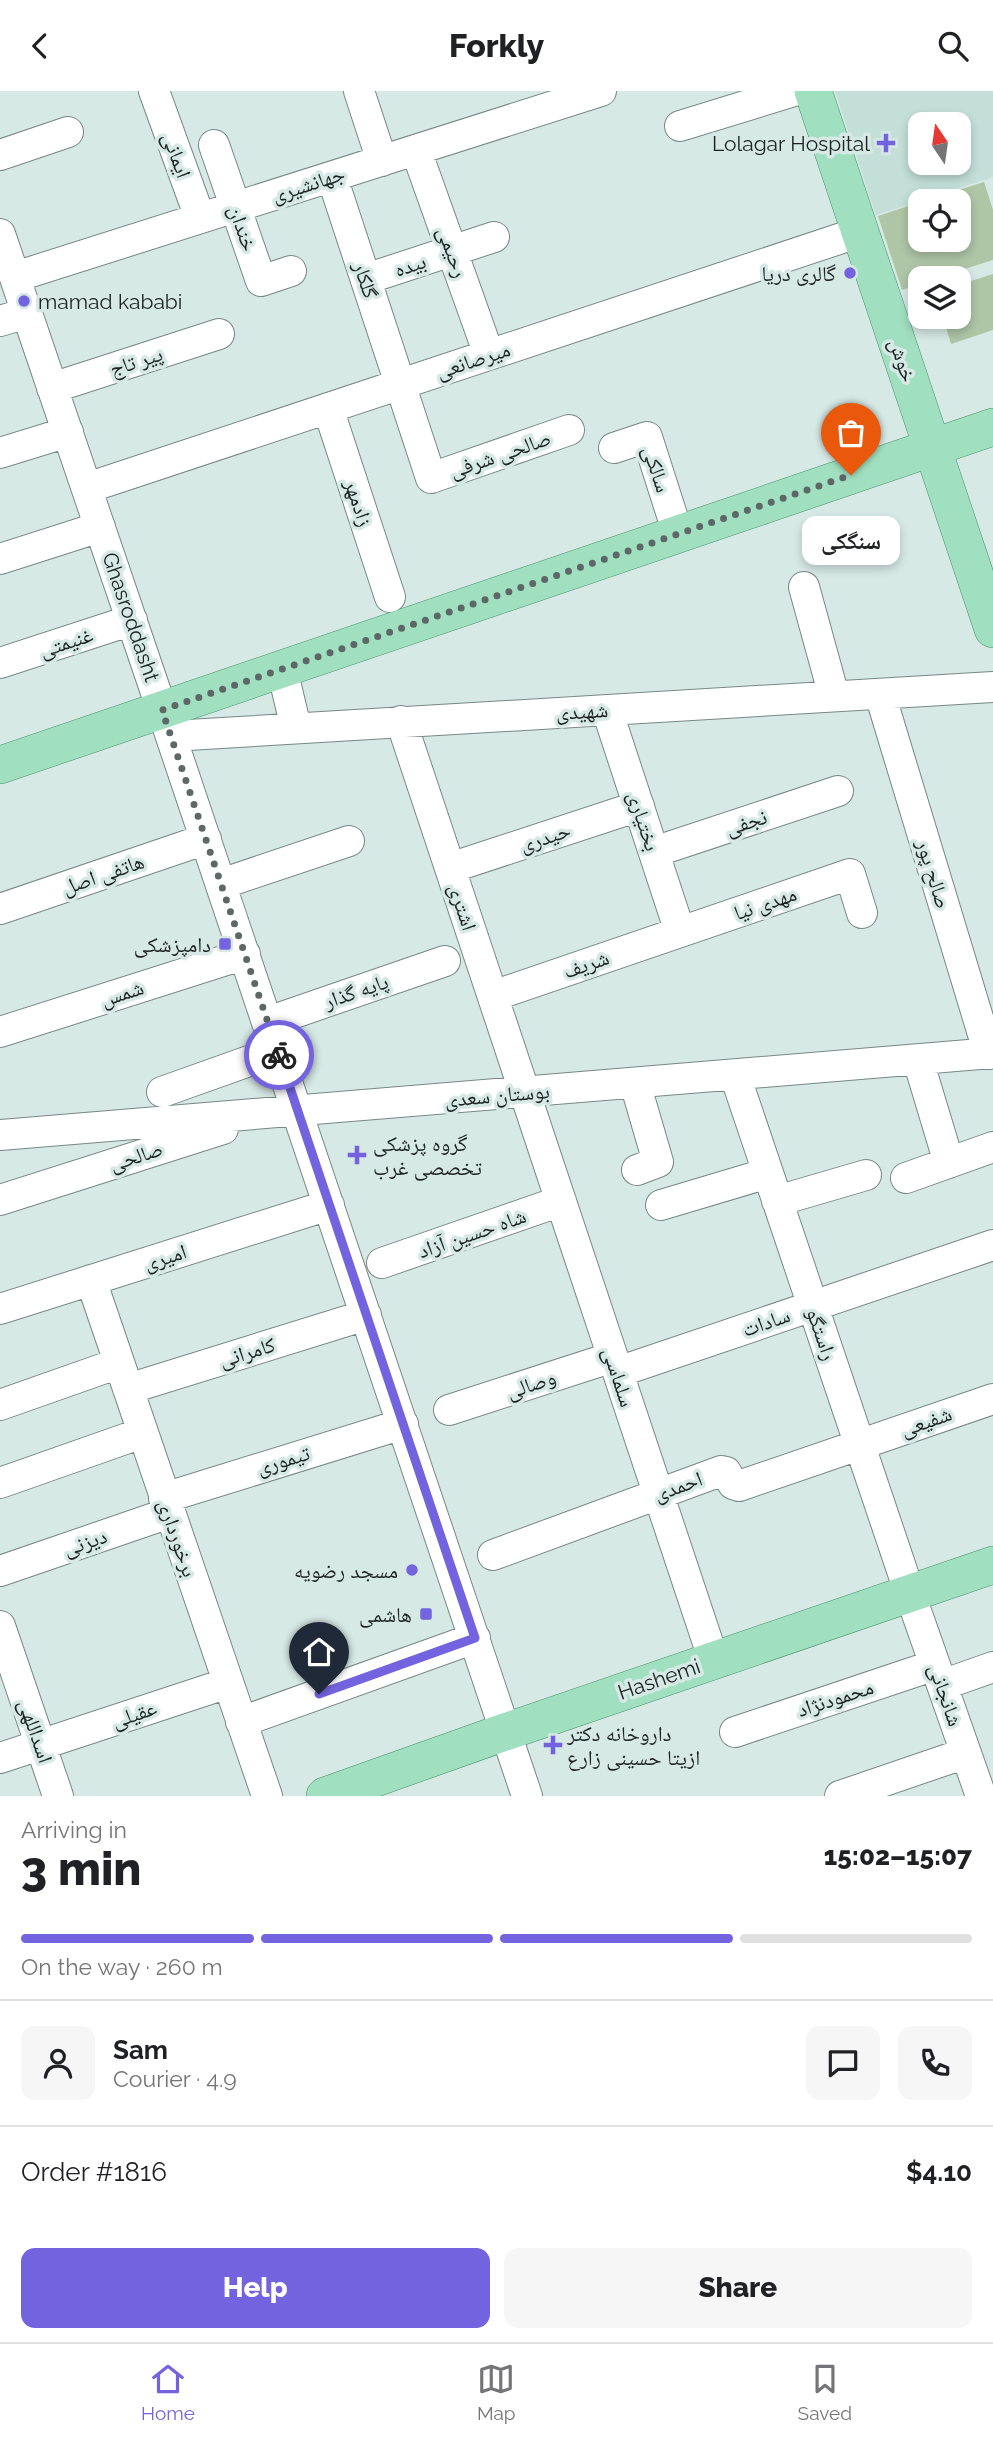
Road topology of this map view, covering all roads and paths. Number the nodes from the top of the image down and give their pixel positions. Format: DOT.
graph roads {
  1 [pos="154,91"];
  2 [pos="359,91"];
  3 [pos="601,91"];
  4 [pos="794,91"];
  5 [pos="813,91"];
  6 [pos="553,98"];
  7 [pos="680,126"];
  8 [pos="68,132"];
  9 [pos="214,145"];
  10 [pos="416,150"];
  11 [pos="0,155"];
  12 [pos="382,161"];
  13 [pos="332,177"];
  14 [pos="235,207"];
  15 [pos="200,218"];
  16 [pos="860,232"];
  17 [pos="0,235"];
  18 [pos="494,237"];
  19 [pos="452,251"];
  20 [pos="291,271"];
  21 [pos="15,277"];
  22 [pos="366,279"];
  23 [pos="13,317"];
  24 [pos="219,334"];
  25 [pos="489,355"];
  26 [pos="401,384"];
  27 [pos="52,388"];
  28 [pos="328,408"];
  29 [pos="993,427"];
  30 [pos="569,430"];
  31 [pos="68,432"];
  32 [pos="614,448"];
  33 [pos="932,448"];
  34 [pos="0,453"];
  35 [pos="431,478"];
  36 [pos="87,488"];
  37 [pos="100,527"];
  38 [pos="678,534"];
  39 [pos="0,559"];
  40 [pos="804,587"];
  41 [pos="390,597"];
  42 [pos="132,620"];
  43 [pos="993,629"];
  44 [pos="0,663"];
  45 [pos="282,669"];
  46 [pos="993,687"];
  47 [pos="880,694"];
  48 [pos="834,697"];
  49 [pos="607,709"];
  50 [pos="401,721"];
  51 [pos="167,723"];
  52 [pos="296,728"];
  53 [pos="0,765"];
  54 [pos="838,791"];
  55 [pos="639,806"];
  56 [pos="206,839"];
  57 [pos="349,841"];
  58 [pos="654,852"];
  59 [pos="450,868"];
  60 [pos="221,884"];
  61 [pos="0,909"];
  62 [pos="862,913"];
  63 [pos="680,932"];
  64 [pos="245,954"];
  65 [pos="445,961"];
  66 [pos="493,996"];
  67 [pos="268,1022"];
  68 [pos="0,1031"];
  69 [pos="277,1051"];
  70 [pos="991,1054"];
  71 [pos="918,1060"];
  72 [pos="735,1075"];
  73 [pos="635,1083"];
  74 [pos="162,1092"];
  75 [pos="525,1093"];
  76 [pos="285,1112"];
  77 [pos="0,1135"];
  78 [pos="993,1147"];
  79 [pos="949,1163"];
  80 [pos="638,1170"];
  81 [pos="768,1173"];
  82 [pos="866,1175"];
  83 [pos="906,1178"];
  84 [pos="0,1200"];
  85 [pos="561,1201"];
  86 [pos="778,1201"];
  87 [pos="329,1205"];
  88 [pos="661,1205"];
  89 [pos="993,1245"];
  90 [pos="382,1263"];
  91 [pos="91,1280"];
  92 [pos="813,1306"];
  93 [pos="0,1309"];
  94 [pos="366,1315"];
  95 [pos="616,1365"];
  96 [pos="123,1376"];
  97 [pos="993,1399"];
  98 [pos="0,1405"];
  99 [pos="449,1410"];
  100 [pos="403,1424"];
  101 [pos="142,1433"];
  102 [pos="859,1444"];
  103 [pos="0,1483"];
  104 [pos="658,1493"];
  105 [pos="166,1505"];
  106 [pos="493,1555"];
  107 [pos="993,1566"];
  108 [pos="0,1571"];
  109 [pos="910,1594"];
  110 [pos="0,1626"];
  111 [pos="475,1638"];
  112 [pos="714,1661"];
  113 [pos="993,1667"];
  114 [pos="939,1675"];
  115 [pos="228,1683"];
  116 [pos="241,1722"];
  117 [pos="505,1732"];
  118 [pos="735,1732"];
  119 [pos="41,1746"];
  120 [pos="976,1757"];
  121 [pos="0,1758"];
  122 [pos="58,1796"];
  123 [pos="267,1796"];
  124 [pos="325,1796"];
  125 [pos="527,1796"];
  126 [pos="840,1796"];
  127 [pos="981,1796"];
  1 -- 15 [label="street, ایمانی"];
  2 -- 12 [label="street"];
  3 -- 6 [label="street, جهانشیری"];
  4 -- 7 [label="street"];
  5 -- 16 [label="main road, خوش"];
  6 -- 10 [label="street, جهانشیری"];
  8 -- 11 [label="street"];
  9 -- 14 [label="street, خندان"];
  10 -- 12 [label="street, جهانشیری"];
  10 -- 19 [label="street, رحیمی"];
  12 -- 13 [label="street, جهانشیری"];
  13 -- 14 [label="street, جهانشیری"];
  13 -- 22 [label="street, گلکار"];
  14 -- 15 [label="street, جهانشیری"];
  14 -- 20 [label="street, خندان"];
  15 -- 21 [label="street, جهانشیری"];
  16 -- 25 [label="street, میرصانعی"];
  16 -- 33 [label="main road, خوش"];
  17 -- 21 [label="street, Ghasroddasht"];
  18 -- 19 [label="street, بیده"];
  19 -- 22 [label="street, بیده"];
  19 -- 25 [label="street, رحیمی"];
  21 -- 23 [label="street, Ghasroddasht"];
  22 -- 26 [label="street, گلکار"];
  23 -- 27 [label="street, Ghasroddasht"];
  24 -- 27 [label="street, پیر تاج"];
  25 -- 26 [label="street, میرصانعی"];
  26 -- 28 [label="street, میرصانعی"];
  26 -- 35 [label="street, گلکار"];
  27 -- 31 [label="street, Ghasroddasht"];
  28 -- 36 [label="street, میرصانعی"];
  28 -- 41 [label="street, زادمهر"];
  29 -- 33 [label="main road"];
  30 -- 35 [label="street, صالحی شرفی"];
  31 -- 34 [label="street"];
  31 -- 36 [label="street, Ghasroddasht"];
  32 -- 38 [label="street, سالکی"];
  33 -- 38 [label="main road"];
  33 -- 43 [label="main road, خوش"];
  36 -- 37 [label="street, Ghasroddasht"];
  37 -- 39 [label="street"];
  37 -- 42 [label="street, Ghasroddasht"];
  38 -- 45 [label="main road"];
  40 -- 48 [label="street"];
  42 -- 44 [label="street, غنیمتی"];
  42 -- 51 [label="street, Ghasroddasht"];
  45 -- 51 [label="main road"];
  45 -- 52 [label="street"];
  46 -- 47 [label="street, شهیدی"];
  47 -- 48 [label="street, شهیدی"];
  47 -- 70 [label="street, صالح پور"];
  48 -- 49 [label="street, شهیدی"];
  49 -- 50 [label="street, شهیدی"];
  49 -- 55 [label="street, بختیاری"];
  50 -- 52 [label="street, شهیدی"];
  50 -- 59 [label="street, اشتری"];
  51 -- 52 [label="street, شهیدی"];
  51 -- 53 [label="main road"];
  51 -- 56 [label="street, Ghasroddasht"];
  54 -- 58 [label="street, نجفی"];
  55 -- 58 [label="street, بختیاری"];
  55 -- 59 [label="street, حیدری"];
  56 -- 60 [label="street, Ghasroddasht"];
  56 -- 61 [label="street, هاتفی اصل"];
  57 -- 60 [label="street"];
  58 -- 63 [label="street, بختیاری"];
  59 -- 66 [label="street, اشتری"];
  60 -- 64 [label="street, Ghasroddasht"];
  62 -- 63 [label="street, مهدی نیا"];
  63 -- 66 [label="street, شریف"];
  64 -- 67 [label="street, Ghasroddasht"];
  64 -- 68 [label="street, شمس"];
  65 -- 67 [label="street, پایه گذار"];
  66 -- 75 [label="street, اشتری"];
  67 -- 69 [label="street, Ghasroddasht"];
  69 -- 74 [label="street"];
  69 -- 76 [label="street, Ghasroddasht"];
  70 -- 71 [label="street, بوستان سعدی"];
  71 -- 72 [label="street, بوستان سعدی"];
  71 -- 79 [label="street"];
  72 -- 73 [label="street, بوستان سعدی"];
  72 -- 81 [label="street, راستگو"];
  73 -- 75 [label="street, بوستان سعدی"];
  73 -- 80 [label="street"];
  75 -- 76 [label="street, بوستان سعدی"];
  75 -- 85 [label="street, سلماسی"];
  76 -- 77 [label="street, بوستان سعدی"];
  76 -- 84 [label="street, صالحی"];
  76 -- 87 [label="street, Ghasroddasht"];
  78 -- 79 [label="street"];
  79 -- 83 [label="street"];
  81 -- 86 [label="street, راستگو"];
  81 -- 88 [label="street"];
  82 -- 86 [label="street"];
  85 -- 90 [label="street, شاه حسین آزاد"];
  85 -- 95 [label="street, سلماسی"];
  86 -- 92 [label="street, راستگو"];
  87 -- 91 [label="street, امیری"];
  87 -- 94 [label="street, Ghasroddasht"];
  89 -- 92 [label="street, سادات"];
  91 -- 93 [label="street, امیری"];
  91 -- 96 [label="street, برخورداری"];
  92 -- 95 [label="street, سادات"];
  92 -- 102 [label="street, راستگو"];
  94 -- 96 [label="street, کامرانی"];
  94 -- 100 [label="street, Ghasroddasht"];
  95 -- 99 [label="street, وصالی"];
  95 -- 104 [label="street, سلماسی"];
  96 -- 98 [label="street, کامرانی"];
  96 -- 101 [label="street, برخورداری"];
  97 -- 102 [label="street, شفیعی"];
  100 -- 105 [label="street, تیموری"];
  100 -- 111 [label="street, Ghasroddasht"];
  101 -- 103 [label="street"];
  101 -- 105 [label="street, برخورداری"];
  102 -- 104 [label="street, احمدی"];
  102 -- 109 [label="street, راستگو"];
  104 -- 106 [label="street, احمدی"];
  104 -- 112 [label="street, سلماسی"];
  105 -- 108 [label="street, دیزنی"];
  105 -- 115 [label="street, برخورداری"];
  107 -- 109 [label="main road, Hashemi"];
  109 -- 112 [label="main road, Hashemi"];
  109 -- 114 [label="street, شانجانی"];
  110 -- 119 [label="street, اسداللهی"];
  111 -- 116 [label="street"];
  111 -- 117 [label="street, Ghasroddasht"];
  112 -- 117 [label="main road, Hashemi"];
  113 -- 114 [label="street, محمودنژاد"];
  114 -- 118 [label="street, محمودنژاد"];
  114 -- 120 [label="street, شانجانی"];
  115 -- 116 [label="street, برخورداری"];
  115 -- 119 [label="street, عقیلی"];
  116 -- 123 [label="street, برخورداری"];
  117 -- 124 [label="main road, Hashemi"];
  117 -- 125 [label="street, Ghasroddasht"];
  119 -- 121 [label="street, عقیلی"];
  119 -- 122 [label="street, اسداللهی"];
  120 -- 126 [label="street"];
  120 -- 127 [label="street, شانجانی"];
}
